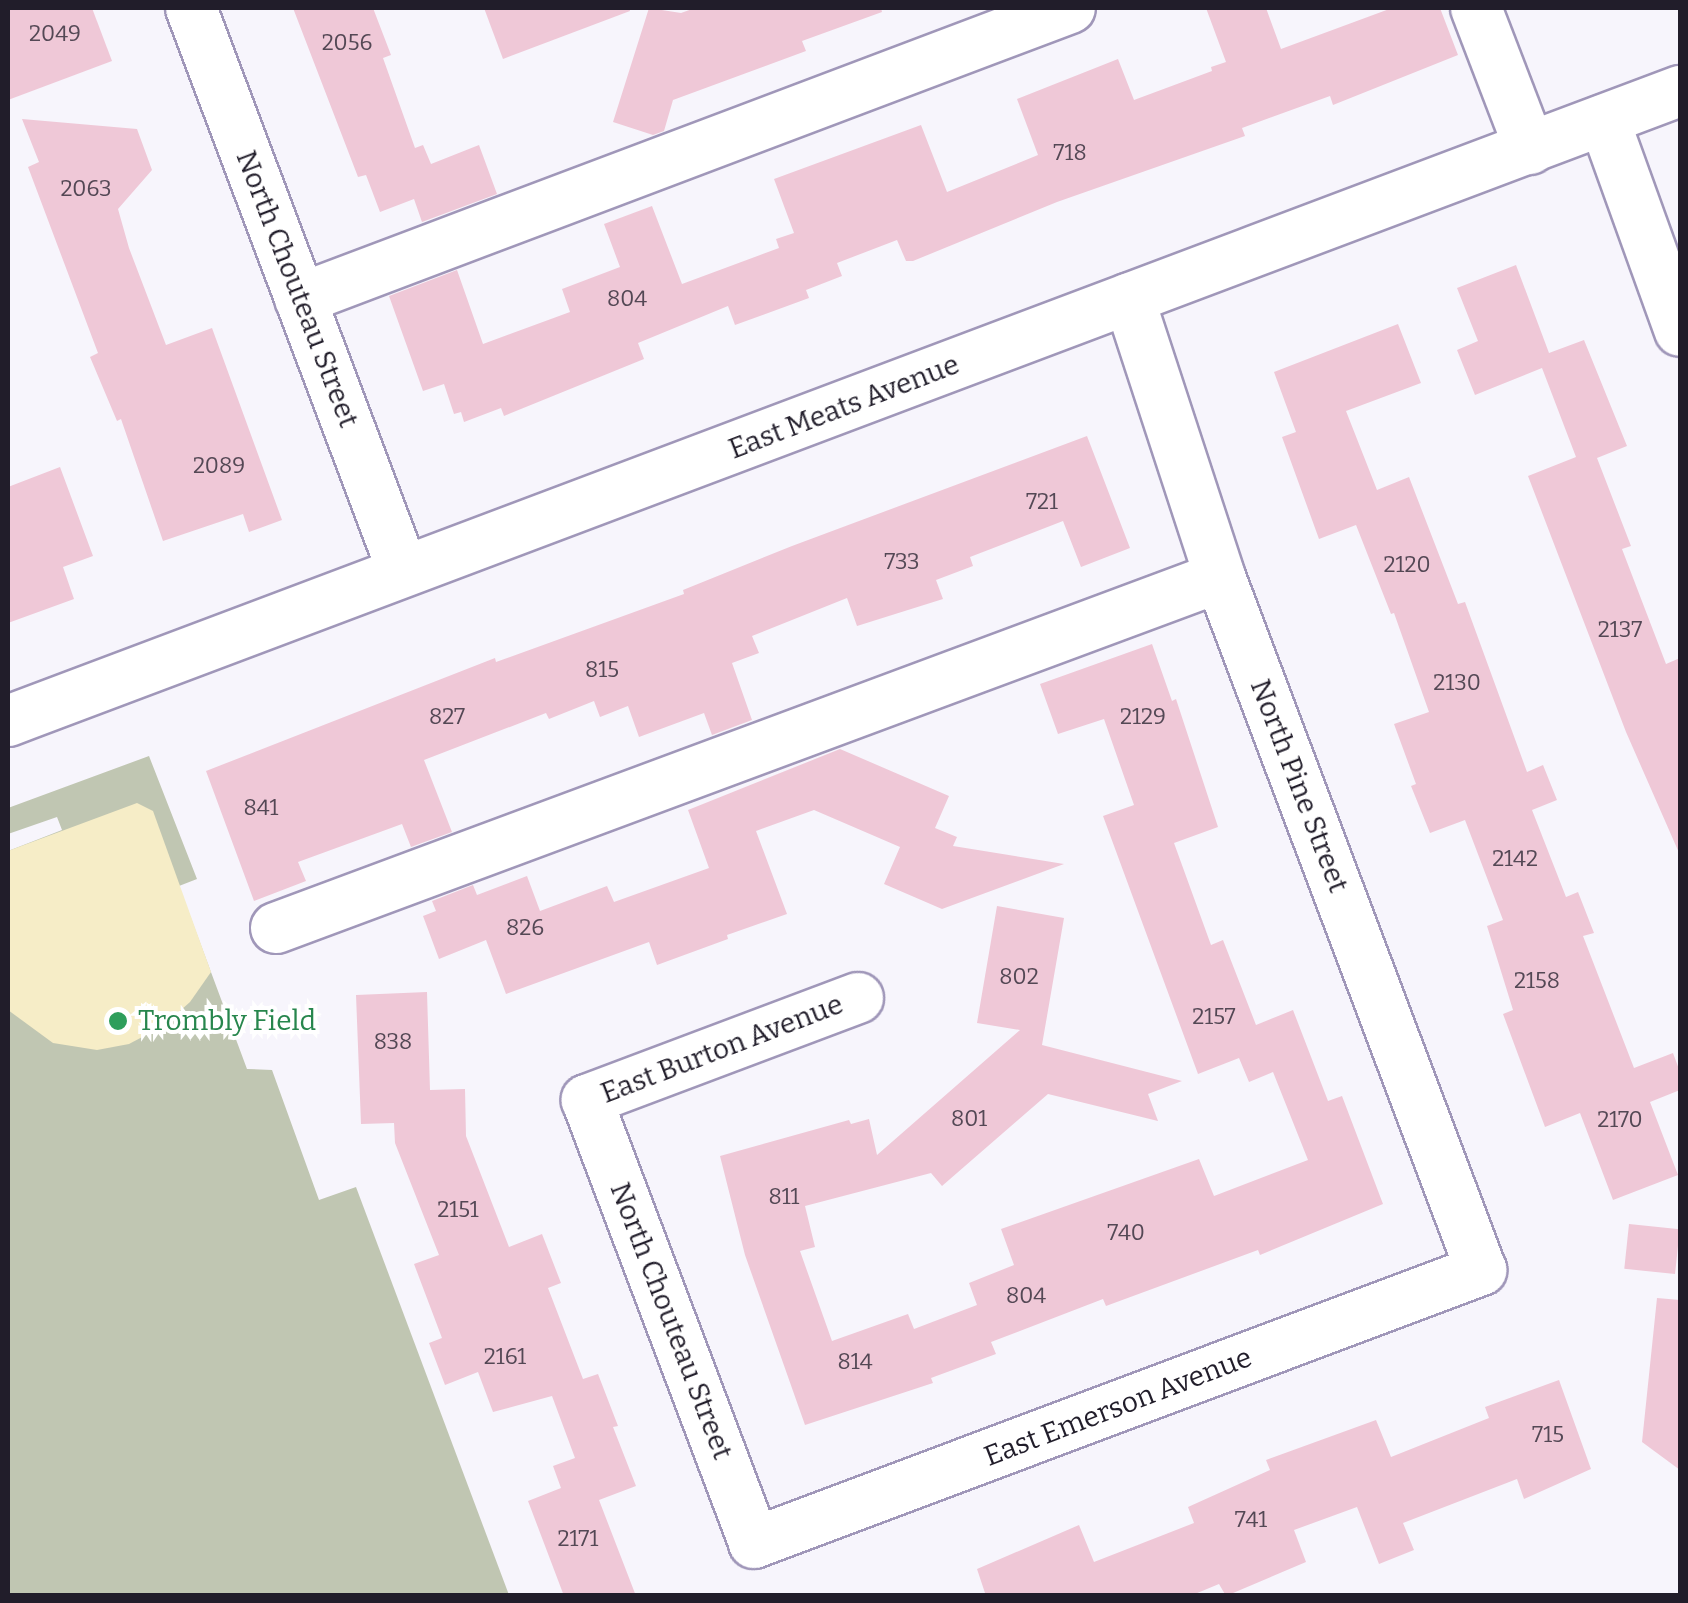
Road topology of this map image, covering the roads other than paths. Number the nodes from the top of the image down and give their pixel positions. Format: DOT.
graph roads {
  1 [pos="190,8"];
  2 [pos="1070,8"];
  3 [pos="1476,8"];
  4 [pos="1680,91"];
  5 [pos="1604,120"];
  6 [pos="1530,149"];
  7 [pos="1662,224"];
  8 [pos="1129,298"];
  9 [pos="300,299"];
  10 [pos="1680,331"];
  11 [pos="403,571"];
  12 [pos="1220,577"];
  13 [pos="8,721"];
  14 [pos="276,928"];
  15 [pos="858,998"];
  16 [pos="587,1100"];
  17 [pos="1481,1270"];
  18 [pos="754,1543"];
  1 -- 9 [label="street, North Chouteau Street"];
  2 -- 9 [label="street"];
  3 -- 6 [label="street"];
  4 -- 5 [label="street, East Meats Avenue"];
  5 -- 6 [label="street, East Meats Avenue"];
  5 -- 7 [label="street"];
  6 -- 8 [label="street, East Meats Avenue"];
  7 -- 10 [label="street"];
  8 -- 11 [label="street, East Meats Avenue"];
  8 -- 12 [label="street, North Pine Street"];
  9 -- 11 [label="street, North Chouteau Street"];
  11 -- 13 [label="street, East Meats Avenue"];
  12 -- 14 [label="street"];
  12 -- 17 [label="street, North Pine Street"];
  15 -- 16 [label="street, East Burton Avenue"];
  16 -- 18 [label="street, North Chouteau Street"];
  17 -- 18 [label="street, East Emerson Avenue"];
}
